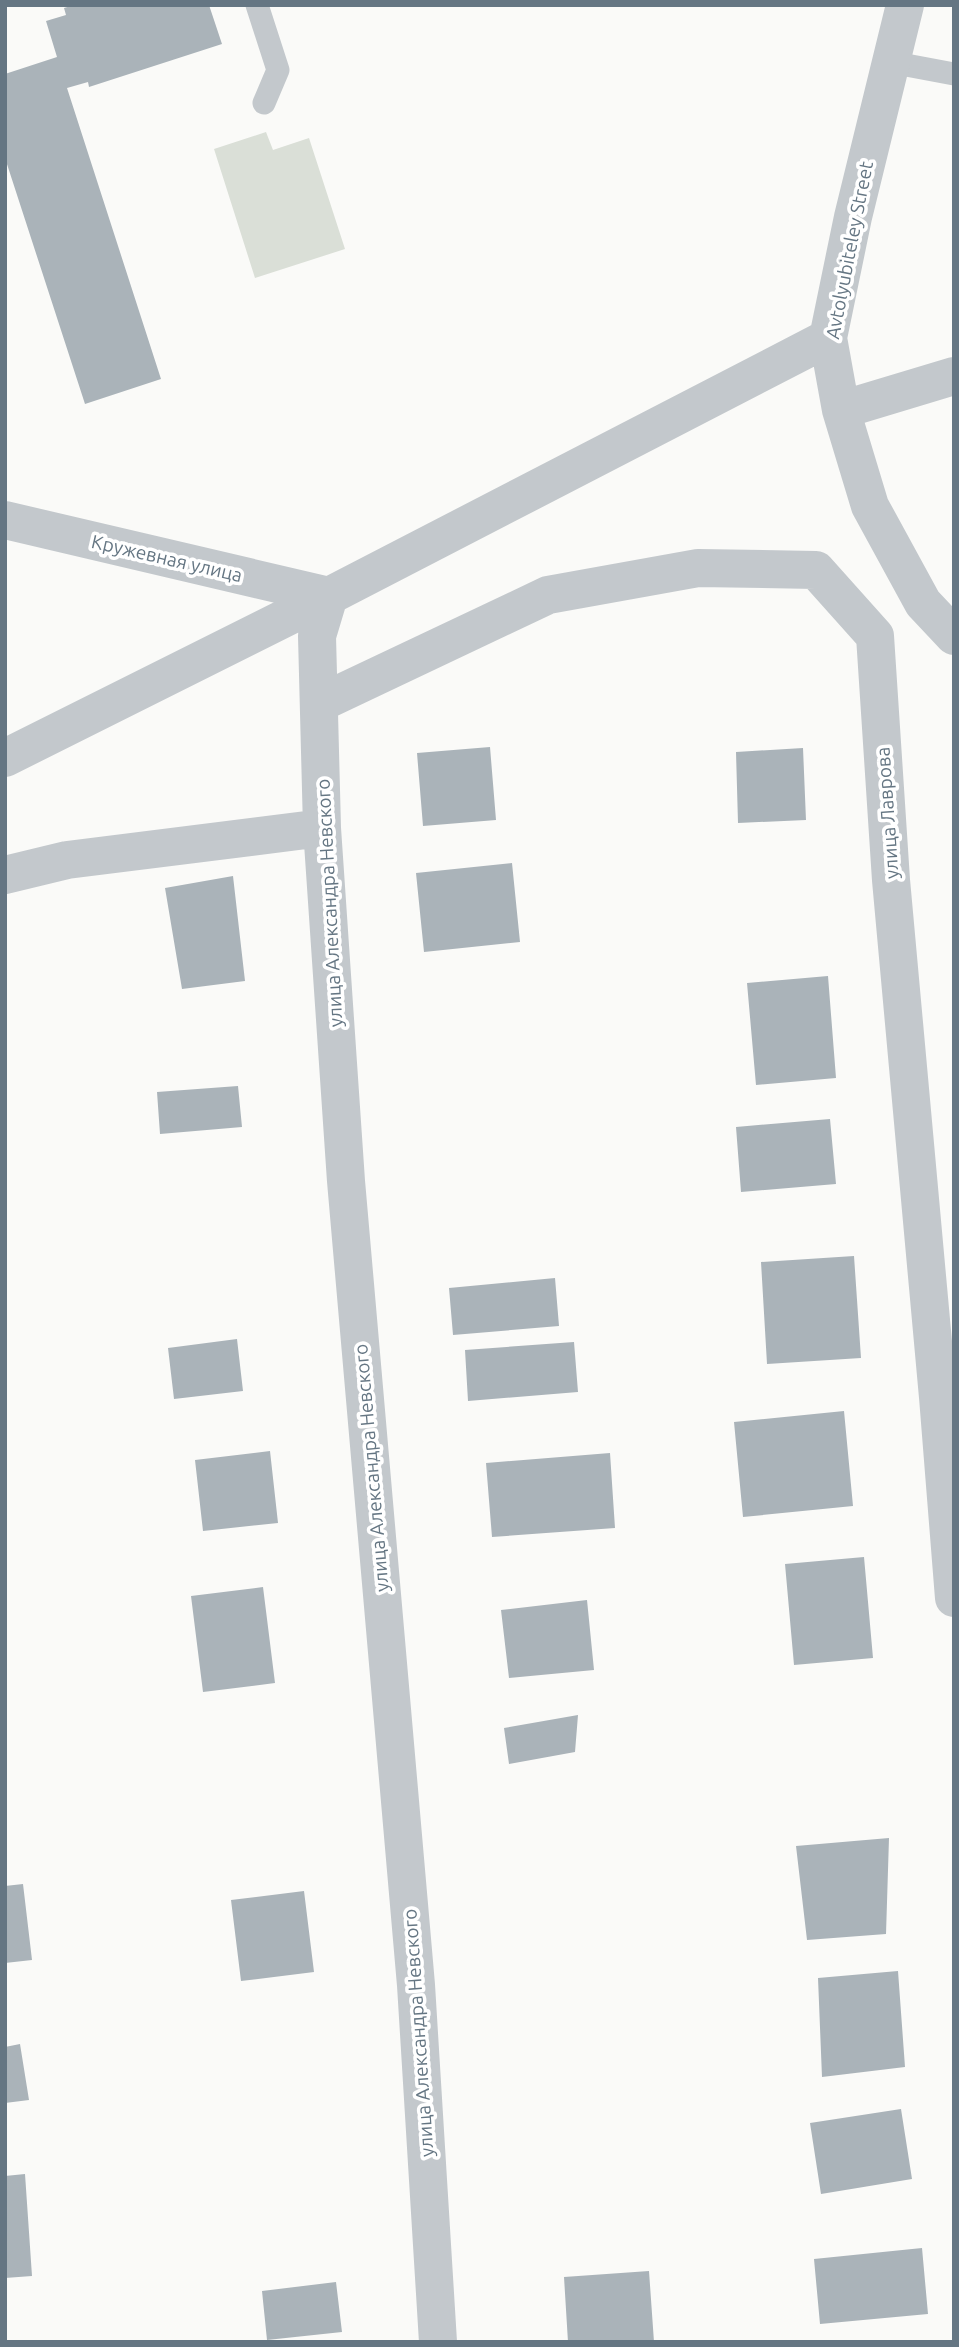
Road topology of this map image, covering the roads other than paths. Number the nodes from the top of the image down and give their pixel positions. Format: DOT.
graph roads {
  1 [pos="257,5"];
  2 [pos="905,5"];
  3 [pos="890,62"];
  4 [pos="954,74"];
  5 [pos="264,103"];
  6 [pos="828,338"];
  7 [pos="954,376"];
  8 [pos="841,410"];
  9 [pos="5,520"];
  10 [pos="329,596"];
  11 [pos="954,636"];
  12 [pos="320,703"];
  13 [pos="5,758"];
  14 [pos="322,828"];
  15 [pos="5,875"];
  16 [pos="954,1598"];
  17 [pos="438,2342"];
  1 -- 5 [label="lane"];
  2 -- 3 [label="street, Avtolyubiteley Street"];
  3 -- 4 [label="lane"];
  3 -- 6 [label="street, Avtolyubiteley Street"];
  6 -- 8 [label="street, Avtolyubiteley Street"];
  6 -- 10 [label="street"];
  7 -- 8 [label="street"];
  8 -- 11 [label="street, Avtolyubiteley Street"];
  9 -- 10 [label="street, Кружевная улица"];
  10 -- 12 [label="street, улица Александра Невского"];
  10 -- 13 [label="street"];
  12 -- 14 [label="street, улица Александра Невского"];
  12 -- 16 [label="street, улица Лаврова"];
  14 -- 15 [label="street"];
  14 -- 17 [label="street, улица Александра Невского"];
}
